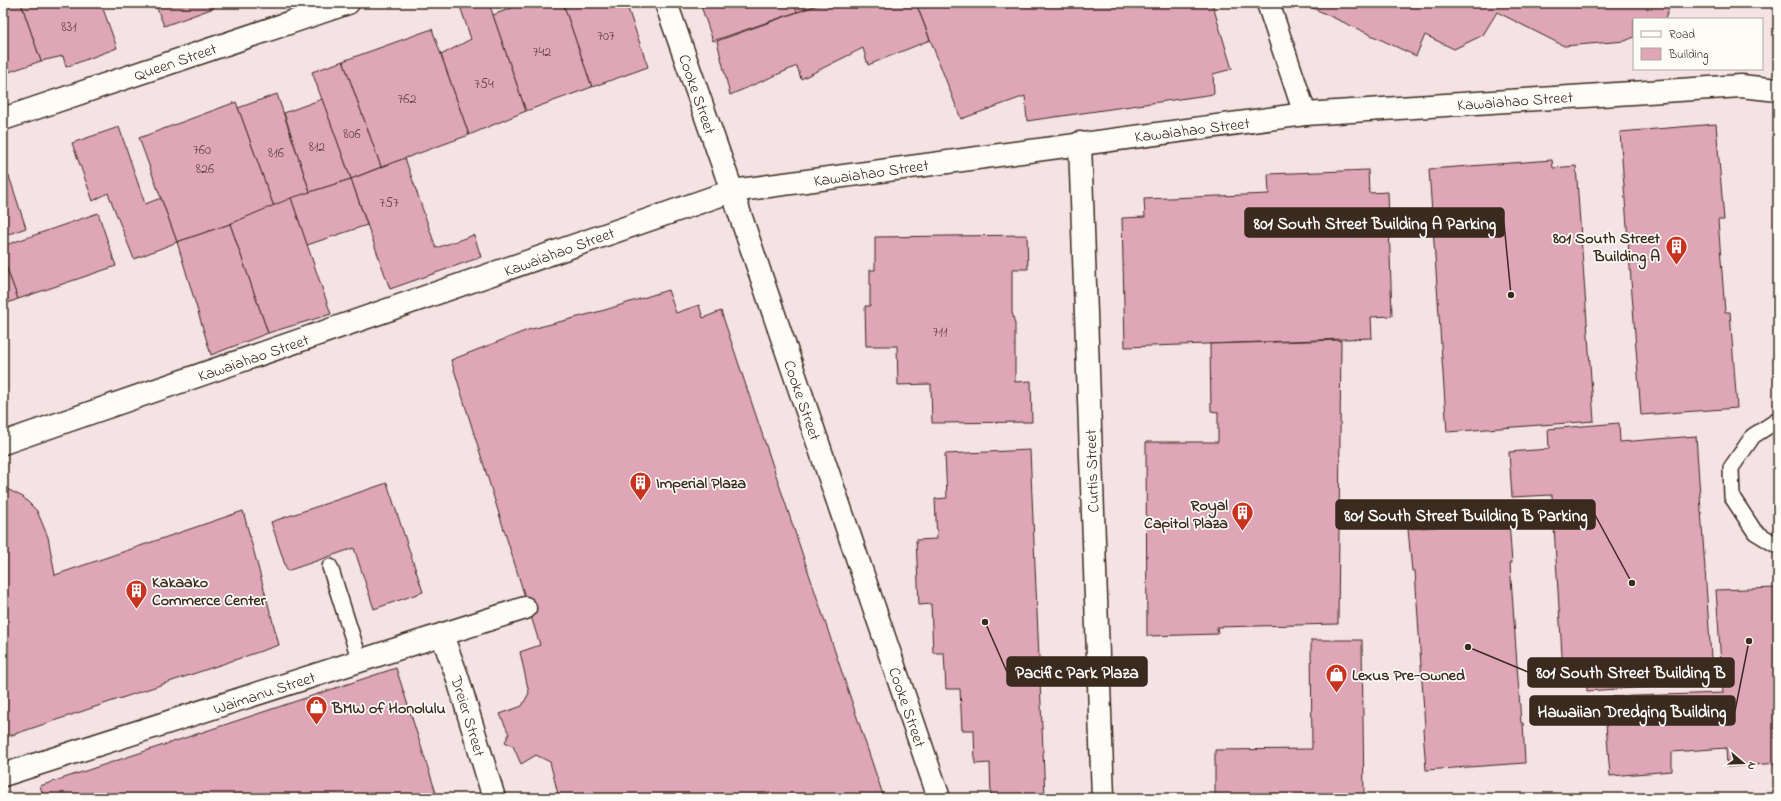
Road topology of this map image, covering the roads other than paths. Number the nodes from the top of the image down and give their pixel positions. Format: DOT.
graph roads {
  1 [pos="348,3"];
  2 [pos="666,3"];
  3 [pos="1268,3"];
  4 [pos="1778,90"];
  5 [pos="1305,114"];
  6 [pos="3,119"];
  7 [pos="1080,143"];
  8 [pos="732,191"];
  9 [pos="1778,420"];
  10 [pos="3,443"];
  11 [pos="1778,546"];
  12 [pos="330,567"];
  13 [pos="525,608"];
  14 [pos="442,635"];
  15 [pos="360,661"];
  16 [pos="3,775"];
  17 [pos="494,798"];
  18 [pos="939,798"];
  19 [pos="1104,798"];
  1 -- 6 [label="street, Queen Street"];
  2 -- 8 [label="street, Cooke Street"];
  3 -- 5 [label="street"];
  4 -- 5 [label="street, Kawaiahao Street"];
  5 -- 7 [label="street, Kawaiahao Street"];
  7 -- 8 [label="street, Kawaiahao Street"];
  7 -- 19 [label="street, Curtis Street"];
  8 -- 10 [label="street, Kawaiahao Street"];
  8 -- 18 [label="street, Cooke Street"];
  9 -- 11 [label="lane"];
  12 -- 15 [label="lane"];
  13 -- 14 [label="street, Waimanu Street"];
  14 -- 15 [label="street, Waimanu Street"];
  14 -- 17 [label="street, Dreier Street"];
  15 -- 16 [label="street, Waimanu Street"];
}
